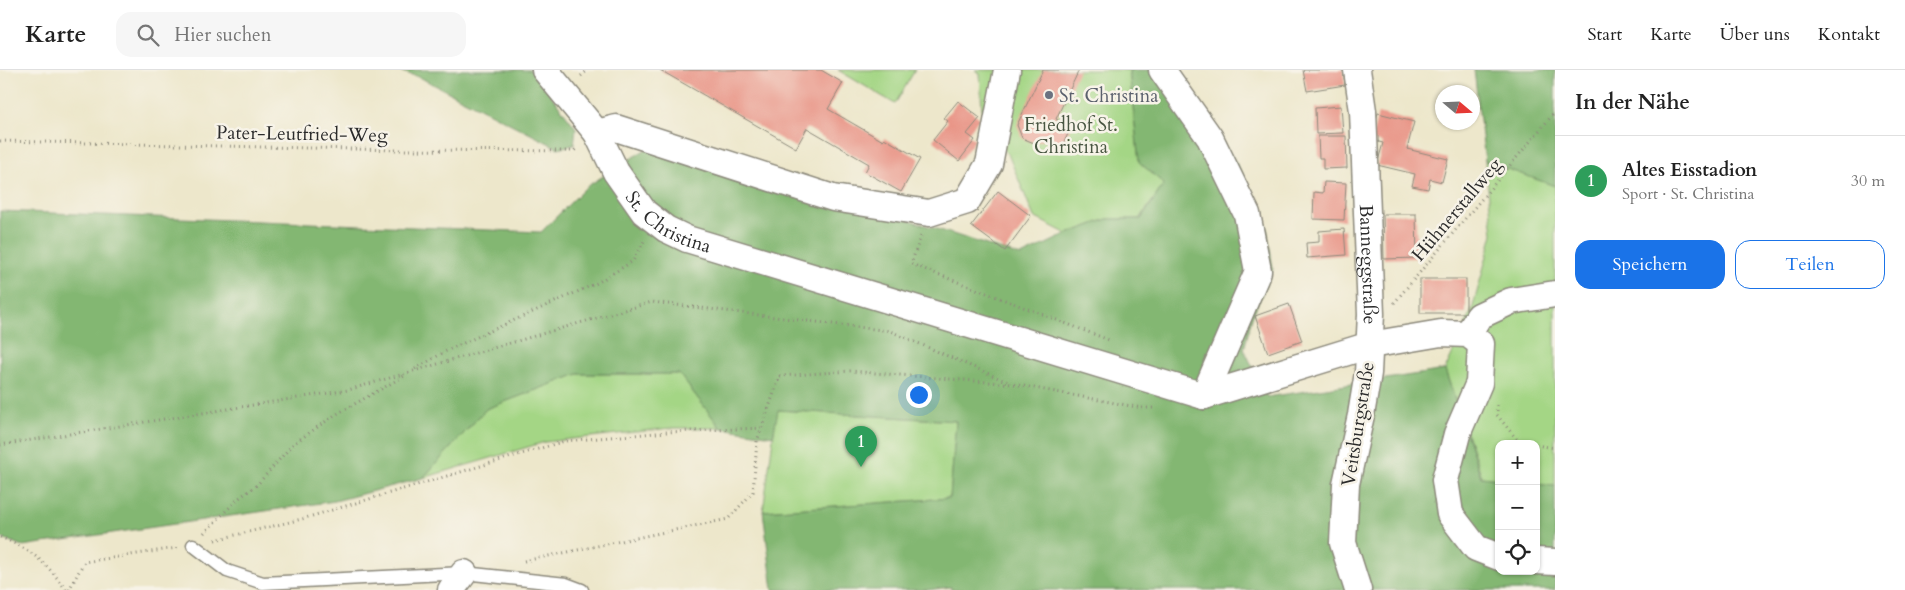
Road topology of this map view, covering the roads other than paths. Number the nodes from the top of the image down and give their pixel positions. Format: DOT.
graph roads {
  1 [pos="545,70"];
  2 [pos="1007,70"];
  3 [pos="1162,70"];
  4 [pos="1357,70"];
  5 [pos="597,133"];
  6 [pos="1555,294"];
  7 [pos="1468,334"];
  8 [pos="1370,345"];
  9 [pos="1204,396"];
  10 [pos="193,545"];
  11 [pos="1495,555"];
  12 [pos="1540,561"];
  13 [pos="1555,562"];
  14 [pos="458,581"];
  15 [pos="582,590"];
  16 [pos="1358,590"];
  1 -- 5 [label="street, St. Christina"];
  2 -- 5 [label="street"];
  3 -- 9 [label="street"];
  4 -- 8 [label="street, Banneggstraße"];
  5 -- 9 [label="street, St. Christina"];
  6 -- 7 [label="street"];
  7 -- 8 [label="street, Veitsburgstraße"];
  7 -- 11 [label="street"];
  8 -- 9 [label="street, Banneggstraße"];
  8 -- 16 [label="street, Veitsburgstraße"];
  10 -- 14 [label="lane"];
  12 -- 13 [label="street"];
  14 -- 15 [label="lane"];
}
